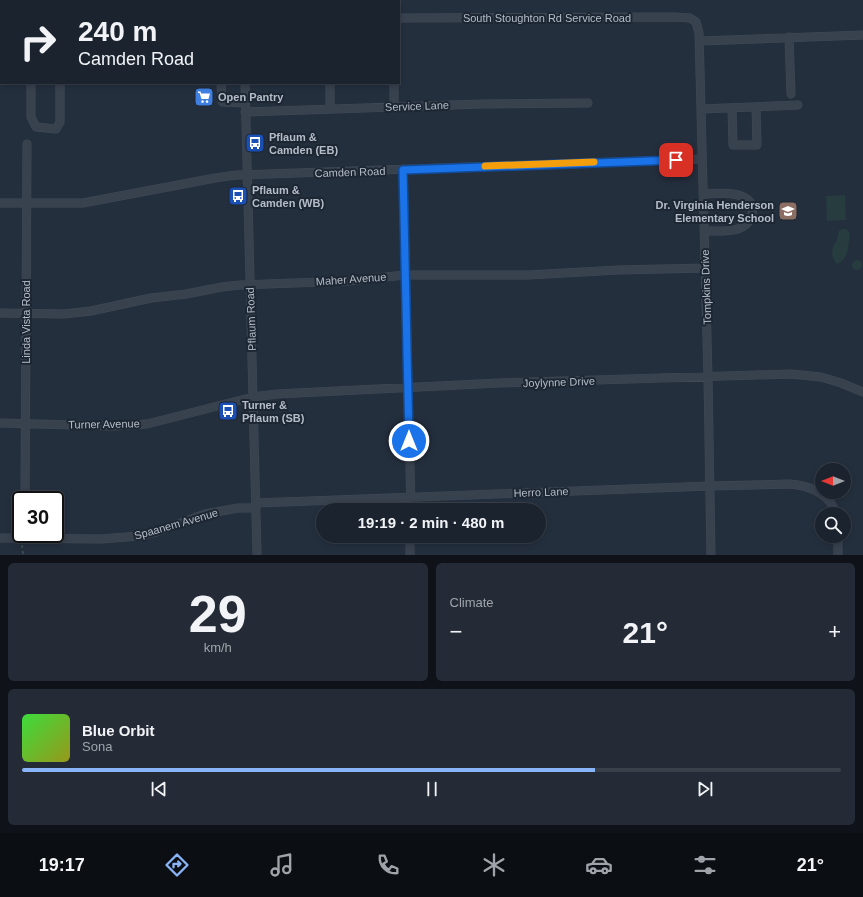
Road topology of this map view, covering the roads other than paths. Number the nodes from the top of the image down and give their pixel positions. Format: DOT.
graph roads {
  1 [pos="400,18"];
  2 [pos="694,20"];
  3 [pos="863,35"];
  4 [pos="789,37"];
  5 [pos="700,40"];
  6 [pos="31,84"];
  7 [pos="60,84"];
  8 [pos="221,84"];
  9 [pos="245,84"];
  10 [pos="330,84"];
  11 [pos="394,84"];
  12 [pos="791,94"];
  13 [pos="245,103"];
  14 [pos="588,103"];
  15 [pos="798,105"];
  16 [pos="394,107"];
  17 [pos="756,107"];
  18 [pos="732,108"];
  19 [pos="330,109"];
  20 [pos="702,109"];
  21 [pos="245,112"];
  22 [pos="27,144"];
  23 [pos="702,159"];
  24 [pos="403,170"];
  25 [pos="247,175"];
  26 [pos="703,194"];
  27 [pos="0,203"];
  28 [pos="27,204"];
  29 [pos="704,231"];
  30 [pos="705,268"];
  31 [pos="405,276"];
  32 [pos="249,284"];
  33 [pos="0,313"];
  34 [pos="26,314"];
  35 [pos="708,377"];
  36 [pos="408,388"];
  37 [pos="863,392"];
  38 [pos="253,397"];
  39 [pos="0,424"];
  40 [pos="25,424"];
  41 [pos="710,486"];
  42 [pos="25,491"];
  43 [pos="411,497"];
  44 [pos="411,503"];
  45 [pos="256,505"];
  46 [pos="833,507"];
  47 [pos="12,537"];
  48 [pos="0,538"];
  49 [pos="64,538"];
  50 [pos="410,543"];
  51 [pos="838,543"];
  52 [pos="257,555"];
  53 [pos="410,555"];
  54 [pos="711,555"];
  55 [pos="838,555"];
  1 -- 2 [label="street, South Stoughton Rd Service Road"];
  2 -- 5 [label="street, Tompkins Drive"];
  3 -- 4 [label="street"];
  4 -- 5 [label="street"];
  4 -- 12 [label="street"];
  5 -- 20 [label="street, Tompkins Drive"];
  6 -- 7 [label="street"];
  8 -- 13 [label="street"];
  9 -- 13 [label="street, Pflaum Road"];
  10 -- 19 [label="street"];
  11 -- 16 [label="street"];
  13 -- 21 [label="street, Pflaum Road"];
  14 -- 16 [label="street, Service Lane"];
  15 -- 17 [label="street"];
  16 -- 19 [label="street, Service Lane"];
  17 -- 18 [label="street"];
  17 -- 18 [label="street"];
  18 -- 20 [label="street"];
  19 -- 21 [label="street, Service Lane"];
  20 -- 23 [label="street, Tompkins Drive"];
  21 -- 25 [label="street, Pflaum Road"];
  22 -- 28 [label="street, Linda Vista Road"];
  23 -- 24 [label="street, Camden Road"];
  23 -- 26 [label="street, Tompkins Drive"];
  24 -- 25 [label="street, Camden Road"];
  24 -- 31 [label="street"];
  25 -- 28 [label="street, Camden Road"];
  25 -- 32 [label="street, Pflaum Road"];
  26 -- 29 [label="street, Tompkins Drive"];
  26 -- 29 [label="street"];
  27 -- 28 [label="street, Camden Road"];
  28 -- 34 [label="street, Linda Vista Road"];
  29 -- 30 [label="street, Tompkins Drive"];
  30 -- 31 [label="street, Maher Avenue"];
  30 -- 35 [label="street, Tompkins Drive"];
  31 -- 32 [label="street, Maher Avenue"];
  31 -- 36 [label="street"];
  32 -- 34 [label="street, Maher Avenue"];
  32 -- 38 [label="street, Pflaum Road"];
  33 -- 34 [label="street, Maher Avenue"];
  34 -- 40 [label="street, Linda Vista Road"];
  35 -- 36 [label="street, Joylynne Drive"];
  35 -- 37 [label="street, Joylynne Drive"];
  35 -- 41 [label="street, Tompkins Drive"];
  36 -- 38 [label="street, Joylynne Drive"];
  36 -- 43 [label="street"];
  38 -- 40 [label="street, Turner Avenue"];
  38 -- 45 [label="street, Pflaum Road"];
  39 -- 40 [label="street, Turner Avenue"];
  40 -- 42 [label="street, Linda Vista Road"];
  41 -- 43 [label="street, Herro Lane"];
  41 -- 46 [label="street, Herro Lane"];
  41 -- 54 [label="street, Tompkins Drive"];
  43 -- 44 [label="street"];
  43 -- 45 [label="street, Herro Lane"];
  45 -- 49 [label="street, Spaanem Avenue"];
  45 -- 52 [label="street, Pflaum Road"];
  47 -- 48 [label="street, Spaanem Avenue"];
  50 -- 53 [label="street"];
  51 -- 55 [label="street"];
}
